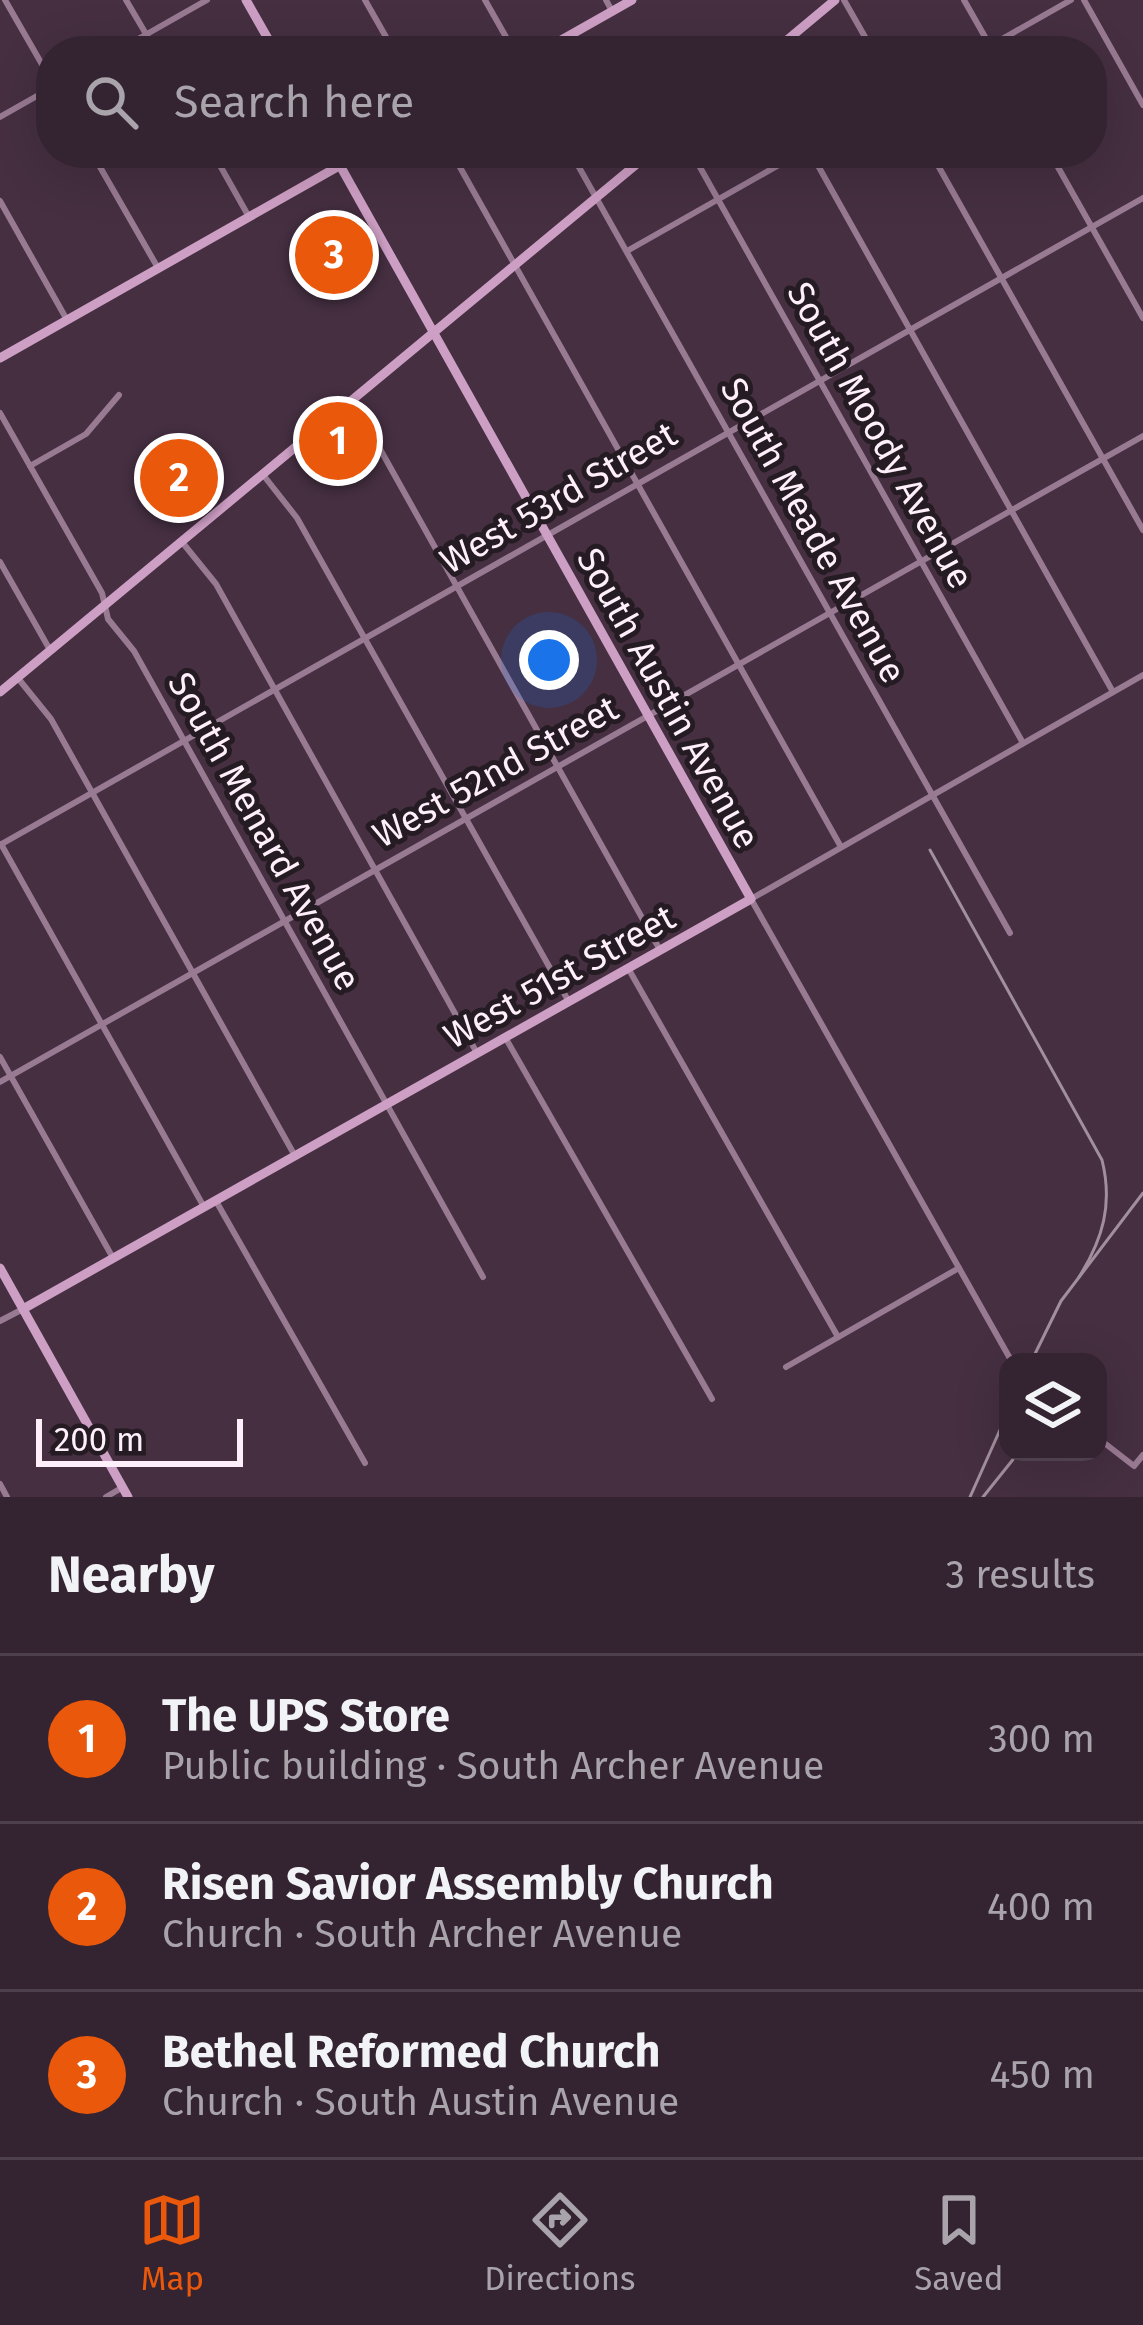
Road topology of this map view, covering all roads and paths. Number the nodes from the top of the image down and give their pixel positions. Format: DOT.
graph roads {
  1 [pos="5,0"];
  2 [pos="126,0"];
  3 [pos="207,0"];
  4 [pos="246,0"];
  5 [pos="365,0"];
  6 [pos="485,0"];
  7 [pos="606,0"];
  8 [pos="632,0"];
  9 [pos="840,0"];
  10 [pos="964,0"];
  11 [pos="1071,0"];
  12 [pos="1084,0"];
  13 [pos="612,11"];
  14 [pos="146,34"];
  15 [pos="143,36"];
  16 [pos="266,36"];
  17 [pos="385,36"];
  18 [pos="505,36"];
  19 [pos="568,36"];
  20 [pos="793,36"];
  21 [pos="863,36"];
  22 [pos="985,36"];
  23 [pos="1012,36"];
  24 [pos="1104,36"];
  25 [pos="1107,41"];
  26 [pos="36,57"];
  27 [pos="36,94"];
  28 [pos="1143,105"];
  29 [pos="0,117"];
  30 [pos="101,168"];
  31 [pos="221,168"];
  32 [pos="335,168"];
  33 [pos="342,168"];
  34 [pos="460,168"];
  35 [pos="580,168"];
  36 [pos="632,168"];
  37 [pos="700,168"];
  38 [pos="774,168"];
  39 [pos="820,168"];
  40 [pos="939,168"];
  41 [pos="1059,168"];
  42 [pos="597,198"];
  43 [pos="1143,198"];
  44 [pos="718,200"];
  45 [pos="0,201"];
  46 [pos="249,217"];
  47 [pos="1092,227"];
  48 [pos="627,251"];
  49 [pos="515,266"];
  50 [pos="158,268"];
  51 [pos="1001,278"];
  52 [pos="1143,318"];
  53 [pos="67,320"];
  54 [pos="910,328"];
  55 [pos="433,334"];
  56 [pos="0,358"];
  57 [pos="820,380"];
  58 [pos="119,395"];
  59 [pos="344,406"];
  60 [pos="0,413"];
  61 [pos="728,432"];
  62 [pos="1143,436"];
  63 [pos="1102,459"];
  64 [pos="30,466"];
  65 [pos="262,474"];
  66 [pos="637,483"];
  67 [pos="1011,510"];
  68 [pos="1143,530"];
  69 [pos="546,534"];
  70 [pos="181,541"];
  71 [pos="0,562"];
  72 [pos="920,562"];
  73 [pos="457,586"];
  74 [pos="104,605"];
  75 [pos="830,613"];
  76 [pos="364,638"];
  77 [pos="50,650"];
  78 [pos="739,664"];
  79 [pos="1143,675"];
  80 [pos="17,677"];
  81 [pos="274,689"];
  82 [pos="0,692"];
  83 [pos="1113,692"];
  84 [pos="648,716"];
  85 [pos="184,740"];
  86 [pos="1023,743"];
  87 [pos="556,767"];
  88 [pos="92,792"];
  89 [pos="931,795"];
  90 [pos="466,818"];
  91 [pos="0,843"];
  92 [pos="841,847"];
  93 [pos="375,870"];
  94 [pos="751,899"];
  95 [pos="284,921"];
  96 [pos="1010,933"];
  97 [pos="660,950"];
  98 [pos="628,968"];
  99 [pos="193,973"];
  100 [pos="568,1002"];
  101 [pos="101,1024"];
  102 [pos="506,1037"];
  103 [pos="477,1053"];
  104 [pos="0,1057"];
  105 [pos="10,1076"];
  106 [pos="0,1082"];
  107 [pos="386,1105"];
  108 [pos="296,1156"];
  109 [pos="216,1201"];
  110 [pos="204,1208"];
  111 [pos="113,1258"];
  112 [pos="0,1268"];
  113 [pos="959,1268"];
  114 [pos="483,1277"];
  115 [pos="23,1309"];
  116 [pos="0,1322"];
  117 [pos="838,1337"];
  118 [pos="1007,1353"];
  119 [pos="786,1367"];
  120 [pos="712,1399"];
  121 [pos="1107,1445"];
  122 [pos="1143,1455"];
  123 [pos="365,1463"];
  124 [pos="0,1484"];
  125 [pos="126,1492"];
  126 [pos="7,1497"];
  127 [pos="106,1497"];
  1 -- 26 [label="street"];
  2 -- 14 [label="street"];
  3 -- 14 [label="street"];
  4 -- 16 [label="street"];
  5 -- 17 [label="street"];
  6 -- 18 [label="street"];
  7 -- 13 [label="street"];
  8 -- 13 [label="street"];
  9 -- 20 [label="street"];
  9 -- 21 [label="street"];
  10 -- 22 [label="street"];
  11 -- 23 [label="street"];
  12 -- 24 [label="street"];
  13 -- 19 [label="street"];
  14 -- 15 [label="street"];
  25 -- 28 [label="street"];
  27 -- 29 [label="street"];
  30 -- 50 [label="street"];
  31 -- 46 [label="street"];
  32 -- 46 [label="street"];
  33 -- 55 [label="street, South Austin Avenue"];
  34 -- 49 [label="street"];
  35 -- 42 [label="street, South Meade Avenue"];
  36 -- 42 [label="street"];
  37 -- 44 [label="street, South Moody Avenue"];
  38 -- 44 [label="street"];
  39 -- 54 [label="street"];
  40 -- 51 [label="street"];
  41 -- 47 [label="street"];
  42 -- 48 [label="street, South Meade Avenue"];
  42 -- 49 [label="street"];
  43 -- 47 [label="street, West 53rd Street"];
  44 -- 48 [label="street"];
  44 -- 57 [label="street, South Moody Avenue"];
  45 -- 53 [label="street"];
  46 -- 50 [label="street"];
  47 -- 51 [label="street, West 53rd Street"];
  47 -- 52 [label="street"];
  48 -- 61 [label="street, South Meade Avenue"];
  49 -- 55 [label="street"];
  49 -- 66 [label="street"];
  50 -- 53 [label="street"];
  51 -- 54 [label="street, West 53rd Street"];
  51 -- 63 [label="street"];
  53 -- 56 [label="street"];
  54 -- 57 [label="street, West 53rd Street"];
  54 -- 67 [label="street"];
  55 -- 59 [label="street"];
  55 -- 69 [label="street, South Austin Avenue"];
  57 -- 61 [label="street, West 53rd Street"];
  57 -- 72 [label="street, South Moody Avenue"];
  58 -- 64 [label="street"];
  59 -- 65 [label="street"];
  59 -- 73 [label="street"];
  60 -- 64 [label="street, South Menard Avenue"];
  61 -- 66 [label="street, West 53rd Street"];
  61 -- 75 [label="street, South Meade Avenue"];
  62 -- 63 [label="street, West 52nd Street"];
  63 -- 67 [label="street, West 52nd Street"];
  63 -- 68 [label="street"];
  64 -- 74 [label="street, South Menard Avenue"];
  65 -- 70 [label="street"];
  65 -- 76 [label="street"];
  66 -- 69 [label="street, West 53rd Street"];
  66 -- 78 [label="street"];
  67 -- 72 [label="street, West 52nd Street"];
  67 -- 83 [label="street"];
  69 -- 73 [label="street, West 53rd Street"];
  69 -- 84 [label="street, South Austin Avenue"];
  70 -- 74 [label="street"];
  70 -- 81 [label="street"];
  71 -- 77 [label="street"];
  72 -- 75 [label="street, West 52nd Street"];
  72 -- 86 [label="street, South Moody Avenue"];
  73 -- 76 [label="street, West 53rd Street"];
  73 -- 87 [label="street"];
  74 -- 77 [label="street"];
  74 -- 85 [label="street, South Menard Avenue"];
  75 -- 78 [label="street, West 52nd Street"];
  75 -- 89 [label="street, South Meade Avenue"];
  76 -- 81 [label="street, West 53rd Street"];
  76 -- 90 [label="street"];
  77 -- 80 [label="street"];
  78 -- 84 [label="street, West 52nd Street"];
  78 -- 92 [label="street"];
  79 -- 83 [label="street, West 51st Street"];
  80 -- 82 [label="street"];
  80 -- 88 [label="street"];
  81 -- 85 [label="street, West 53rd Street"];
  81 -- 93 [label="street"];
  83 -- 86 [label="street, West 51st Street"];
  84 -- 87 [label="street, West 52nd Street"];
  84 -- 94 [label="street, South Austin Avenue"];
  85 -- 88 [label="street, West 53rd Street"];
  85 -- 95 [label="street, South Menard Avenue"];
  86 -- 89 [label="street, West 51st Street"];
  87 -- 90 [label="street, West 52nd Street"];
  87 -- 97 [label="street"];
  88 -- 91 [label="street, West 53rd Street"];
  88 -- 99 [label="street"];
  89 -- 92 [label="street, West 51st Street"];
  89 -- 96 [label="street, South Meade Avenue"];
  90 -- 93 [label="street, West 52nd Street"];
  90 -- 100 [label="street"];
  91 -- 101 [label="street"];
  92 -- 94 [label="street, West 51st Street"];
  93 -- 95 [label="street, West 52nd Street"];
  93 -- 103 [label="street"];
  94 -- 97 [label="street, West 51st Street"];
  94 -- 113 [label="street, South Austin Avenue"];
  95 -- 99 [label="street, West 52nd Street"];
  95 -- 107 [label="street, South Menard Avenue"];
  97 -- 98 [label="street, West 51st Street"];
  98 -- 100 [label="street, West 51st Street"];
  98 -- 117 [label="street"];
  99 -- 101 [label="street, West 52nd Street"];
  99 -- 108 [label="street"];
  100 -- 102 [label="street, West 51st Street"];
  101 -- 105 [label="street, West 52nd Street"];
  101 -- 110 [label="street"];
  102 -- 103 [label="street, West 51st Street"];
  102 -- 120 [label="street"];
  103 -- 107 [label="street, West 51st Street"];
  104 -- 105 [label="street"];
  105 -- 106 [label="street, West 52nd Street"];
  105 -- 111 [label="street"];
  107 -- 108 [label="street, West 51st Street"];
  107 -- 114 [label="street, South Menard Avenue"];
  108 -- 109 [label="street, West 51st Street"];
  109 -- 110 [label="street, West 51st Street"];
  109 -- 123 [label="street"];
  110 -- 111 [label="street, West 51st Street"];
  111 -- 115 [label="street, West 51st Street"];
  112 -- 115 [label="street"];
  113 -- 117 [label="street"];
  113 -- 118 [label="street, South Austin Avenue"];
  115 -- 116 [label="street, West 51st Street"];
  115 -- 125 [label="street"];
  117 -- 119 [label="street"];
  121 -- 122 [label="street"];
  124 -- 126 [label="street"];
  125 -- 127 [label="street"];
}
